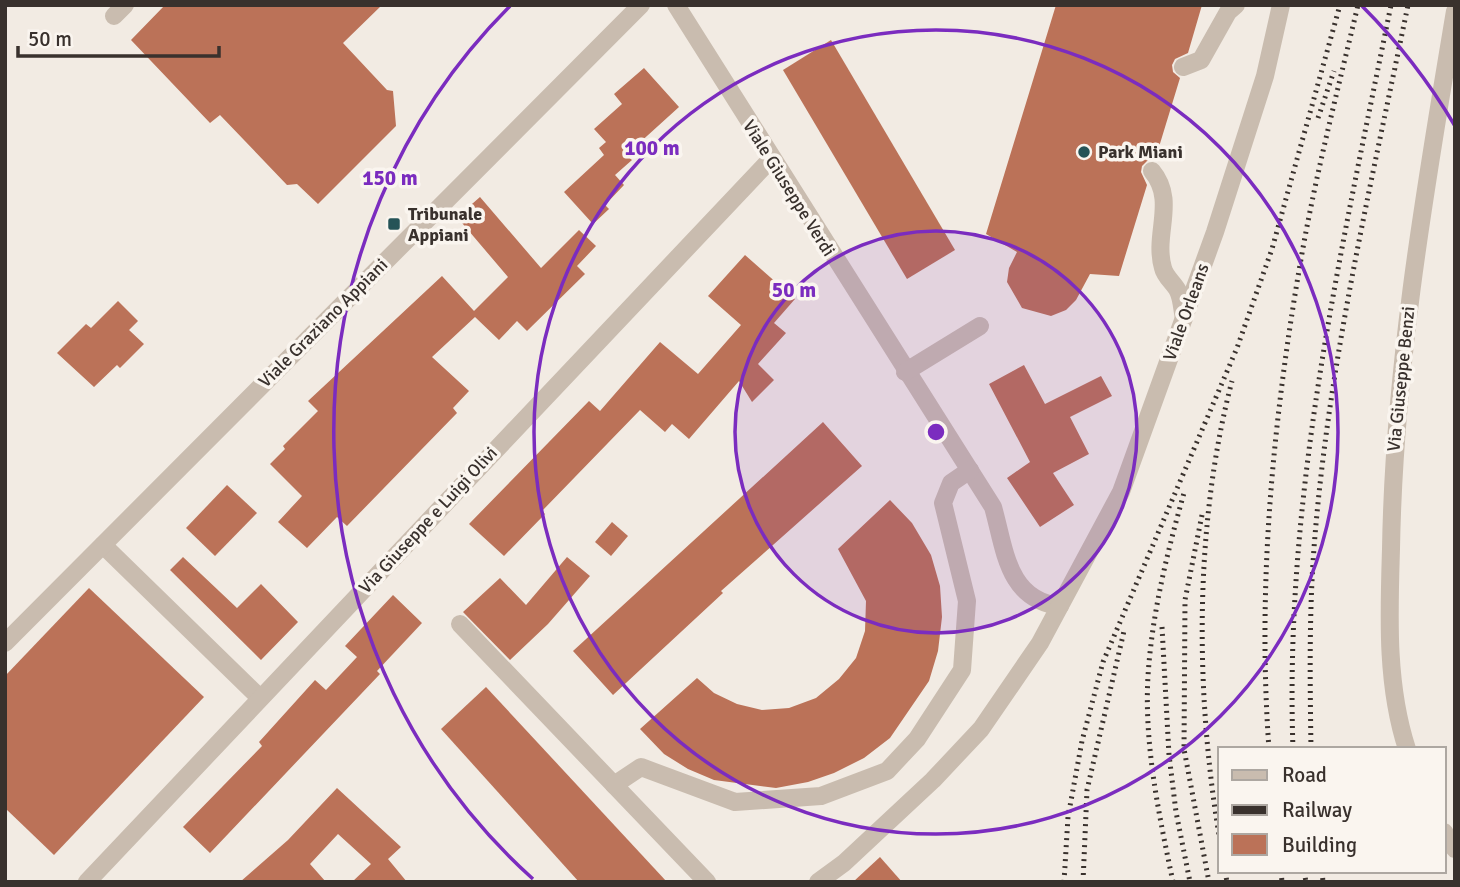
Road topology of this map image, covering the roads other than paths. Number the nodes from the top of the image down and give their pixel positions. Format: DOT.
graph roads {
  1 [pos="641,5"];
  2 [pos="676,5"];
  3 [pos="1236,5"];
  4 [pos="1281,5"];
  5 [pos="1455,11"];
  6 [pos="1184,67"];
  7 [pos="771,159"];
  8 [pos="1152,172"];
  9 [pos="1184,318"];
  10 [pos="979,326"];
  11 [pos="905,372"];
  12 [pos="970,470"];
  13 [pos="103,545"];
  14 [pos="1060,606"];
  15 [pos="460,624"];
  16 [pos="5,643"];
  17 [pos="260,698"];
  18 [pos="1407,747"];
  19 [pos="614,785"];
  20 [pos="87,882"];
  21 [pos="707,882"];
  22 [pos="818,882"];
  1 -- 13 [label="street, Viale Graziano Appiani"];
  2 -- 7 [label="street, Viale Giuseppe Verdi"];
  3 -- 6 [label="street"];
  4 -- 9 [label="street, Viale Orleans"];
  5 -- 18 [label="street, Via Giuseppe Benzi"];
  7 -- 11 [label="street, Viale Giuseppe Verdi"];
  7 -- 17 [label="street, Via Giuseppe e Luigi Olivi"];
  8 -- 9 [label="street"];
  9 -- 14 [label="street, Viale Orleans"];
  10 -- 11 [label="street"];
  11 -- 12 [label="street, Viale Giuseppe Verdi"];
  12 -- 14 [label="street, Viale Giuseppe Verdi"];
  12 -- 19 [label="street"];
  13 -- 16 [label="street, Viale Graziano Appiani"];
  13 -- 17 [label="street"];
  14 -- 22 [label="street, Viale Orleans"];
  15 -- 19 [label="street"];
  17 -- 20 [label="street, Via Giuseppe e Luigi Olivi"];
  19 -- 21 [label="street"];
}
